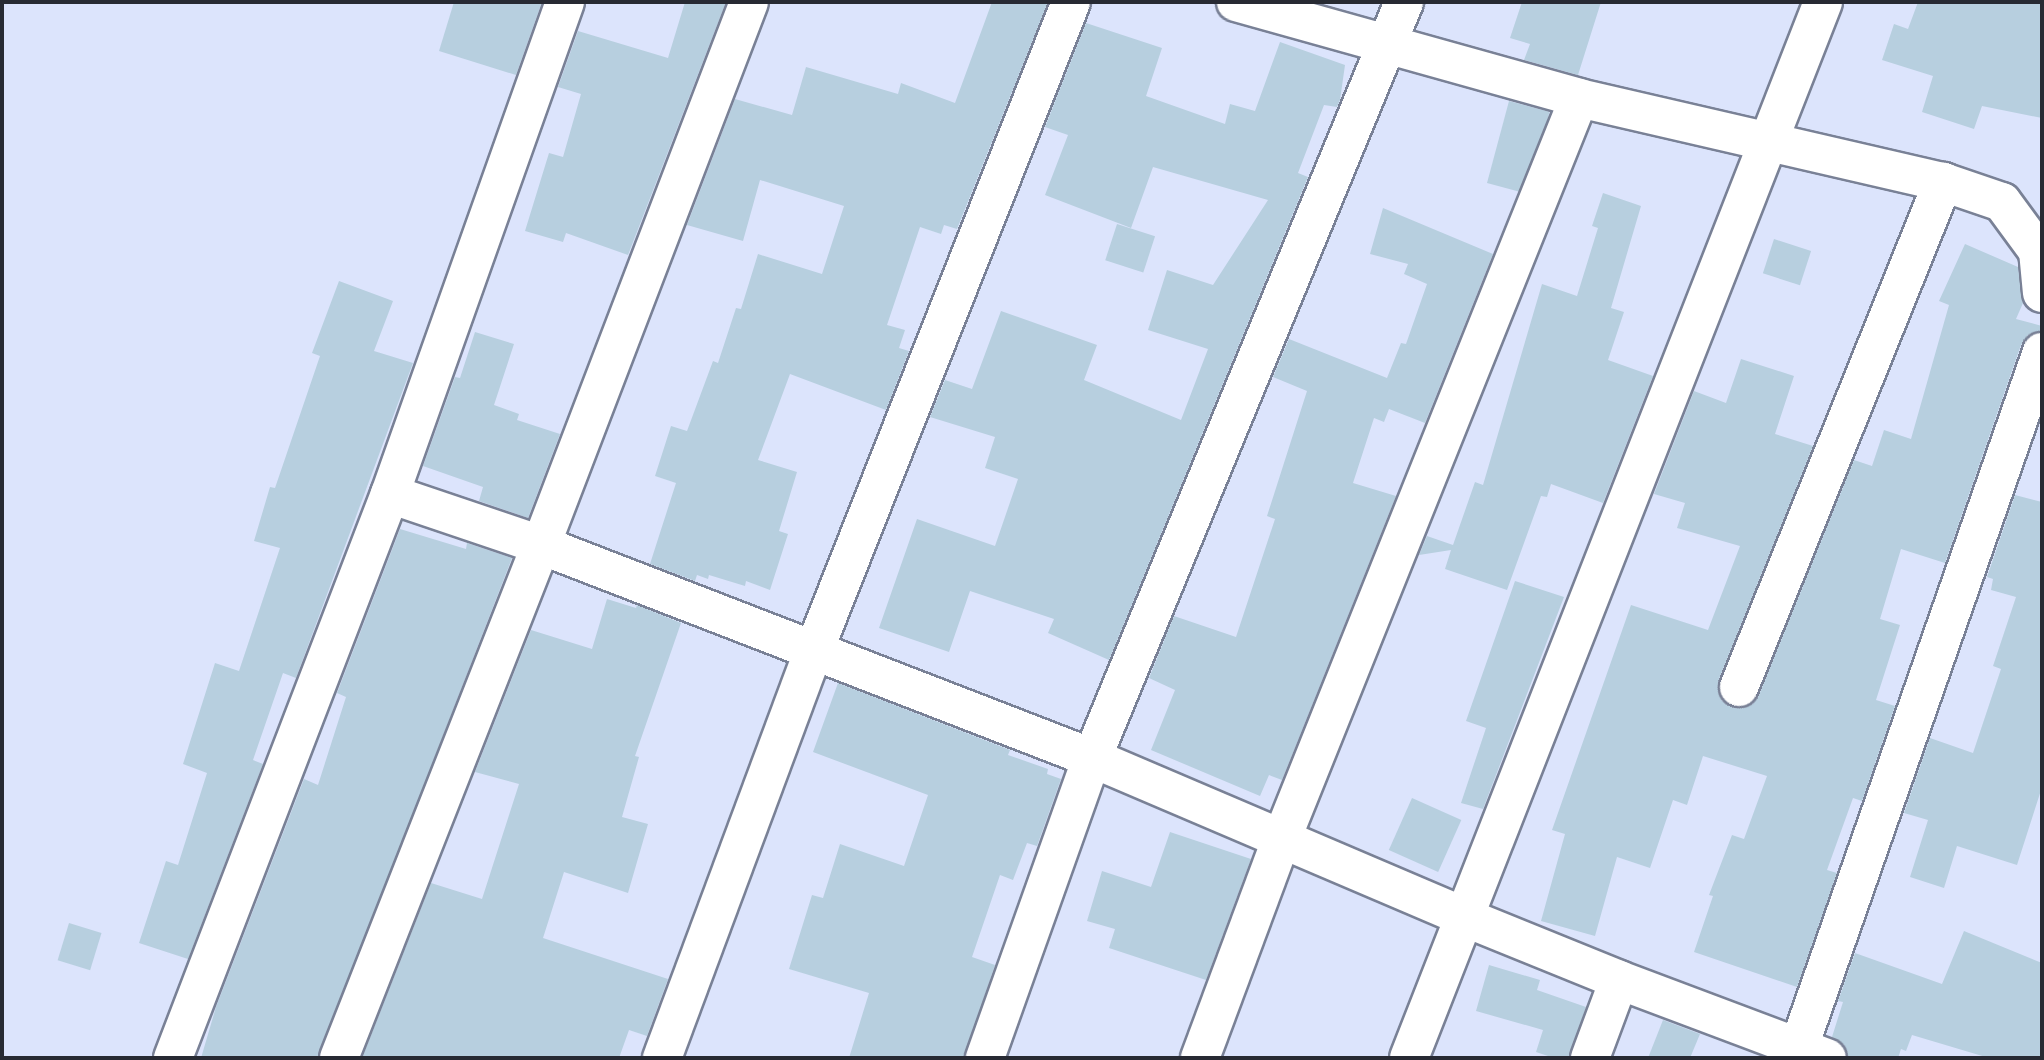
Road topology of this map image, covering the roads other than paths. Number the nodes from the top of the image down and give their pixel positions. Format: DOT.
graph roads {
  1 [pos="565,2"];
  2 [pos="749,2"];
  3 [pos="1071,2"];
  4 [pos="1236,2"];
  5 [pos="1404,2"];
  6 [pos="1823,2"];
  7 [pos="1387,44"];
  8 [pos="1579,97"];
  9 [pos="1768,141"];
  10 [pos="1944,182"];
  11 [pos="2042,293"];
  12 [pos="2042,352"];
  13 [pos="390,494"];
  14 [pos="541,545"];
  15 [pos="813,653"];
  16 [pos="1739,687"];
  17 [pos="1092,758"];
  18 [pos="1282,838"];
  19 [pos="1464,917"];
  20 [pos="1619,980"];
  21 [pos="1807,1055"];
  22 [pos="173,1058"];
  23 [pos="339,1058"];
  24 [pos="662,1058"];
  25 [pos="985,1058"];
  26 [pos="1200,1058"];
  27 [pos="1409,1058"];
  28 [pos="1590,1058"];
  1 -- 13 [label="street"];
  2 -- 14 [label="street"];
  3 -- 15 [label="street"];
  4 -- 7 [label="street"];
  5 -- 7 [label="street"];
  6 -- 9 [label="street"];
  7 -- 8 [label="street"];
  7 -- 17 [label="street"];
  8 -- 9 [label="street"];
  8 -- 18 [label="street"];
  9 -- 10 [label="street"];
  9 -- 19 [label="street"];
  10 -- 11 [label="street"];
  10 -- 16 [label="street"];
  12 -- 21 [label="street"];
  13 -- 14 [label="street"];
  13 -- 22 [label="street"];
  14 -- 15 [label="street"];
  14 -- 23 [label="street"];
  15 -- 17 [label="street"];
  15 -- 24 [label="street"];
  17 -- 18 [label="street"];
  17 -- 25 [label="street"];
  18 -- 19 [label="street"];
  18 -- 26 [label="street"];
  19 -- 20 [label="street"];
  19 -- 27 [label="street"];
  20 -- 21 [label="street"];
  20 -- 28 [label="street"];
}
